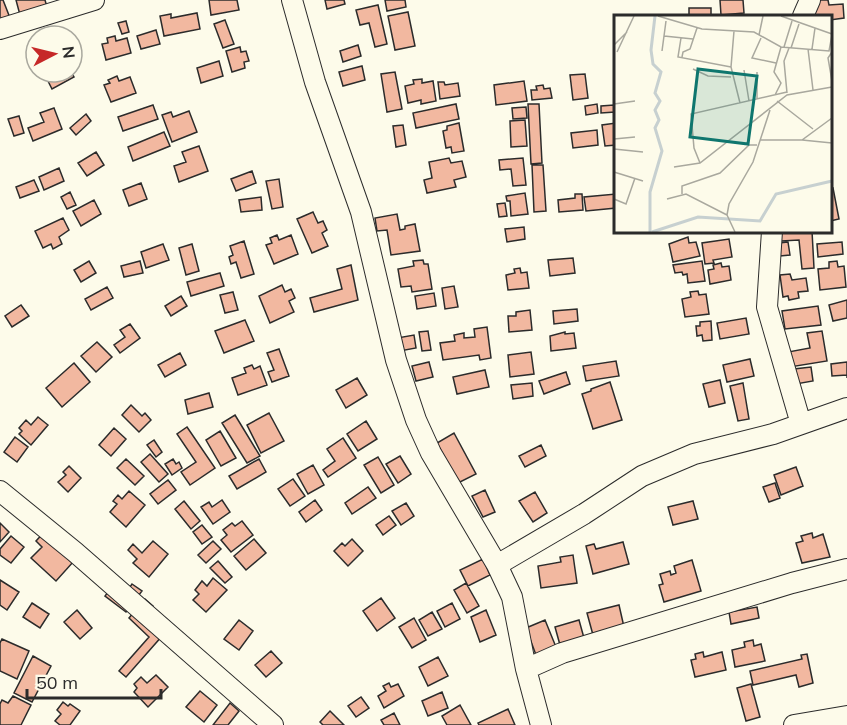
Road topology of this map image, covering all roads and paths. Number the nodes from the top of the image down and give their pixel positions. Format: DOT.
graph roads {
  1 [pos="94,0"];
  2 [pos="292,0"];
  3 [pos="810,0"];
  4 [pos="803,15"];
  5 [pos="0,29"];
  6 [pos="772,232"];
  7 [pos="847,408"];
  8 [pos="801,424"];
  9 [pos="0,491"];
  10 [pos="497,564"];
  11 [pos="847,569"];
  12 [pos="526,669"];
  13 [pos="847,716"];
  14 [pos="273,725"];
  15 [pos="541,725"];
  16 [pos="794,725"];
  1 -- 5 [label="street"];
  2 -- 10 [label="street"];
  3 -- 4 [label="street"];
  6 -- 8 [label="street"];
  7 -- 8 [label="street"];
  8 -- 10 [label="street"];
  9 -- 14 [label="street"];
  10 -- 12 [label="street"];
  11 -- 12 [label="street"];
  12 -- 15 [label="street"];
  13 -- 16 [label="street"];
}
